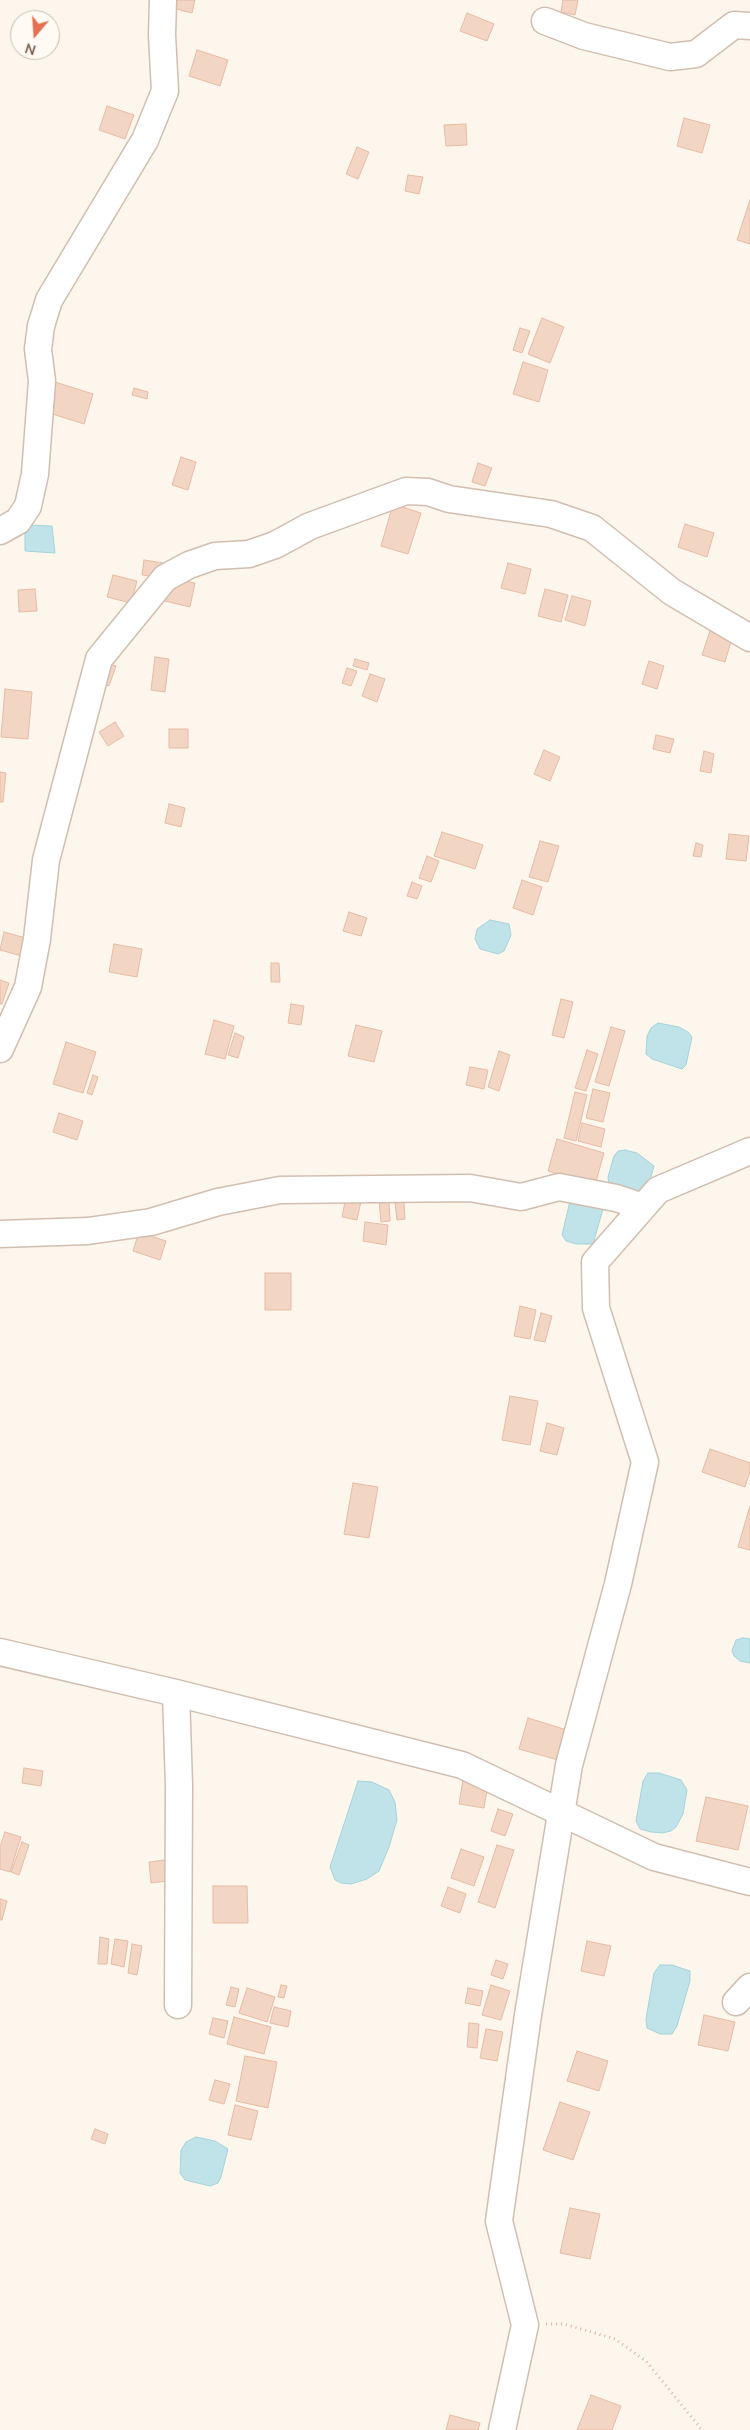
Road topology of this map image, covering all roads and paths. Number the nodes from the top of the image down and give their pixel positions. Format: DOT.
graph roads {
  1 [pos="163,0"];
  2 [pos="545,21"];
  3 [pos="750,26"];
  4 [pos="0,531"];
  5 [pos="750,638"];
  6 [pos="0,1049"];
  7 [pos="750,1151"];
  8 [pos="643,1207"];
  9 [pos="0,1234"];
  10 [pos="0,1652"];
  11 [pos="176,1693"];
  12 [pos="562,1812"];
  13 [pos="750,1882"];
  14 [pos="178,2005"];
  15 [pos="525,2325"];
  16 [pos="502,2430"];
  17 [pos="702,2430"];
  1 -- 4 [label="street"];
  2 -- 3 [label="street"];
  5 -- 6 [label="street"];
  7 -- 8 [label="street"];
  8 -- 9 [label="street"];
  8 -- 12 [label="street"];
  10 -- 11 [label="street"];
  11 -- 12 [label="street"];
  11 -- 14 [label="street"];
  12 -- 13 [label="street"];
  12 -- 15 [label="street"];
  15 -- 16 [label="street"];
  15 -- 17 [label="path"];
}
